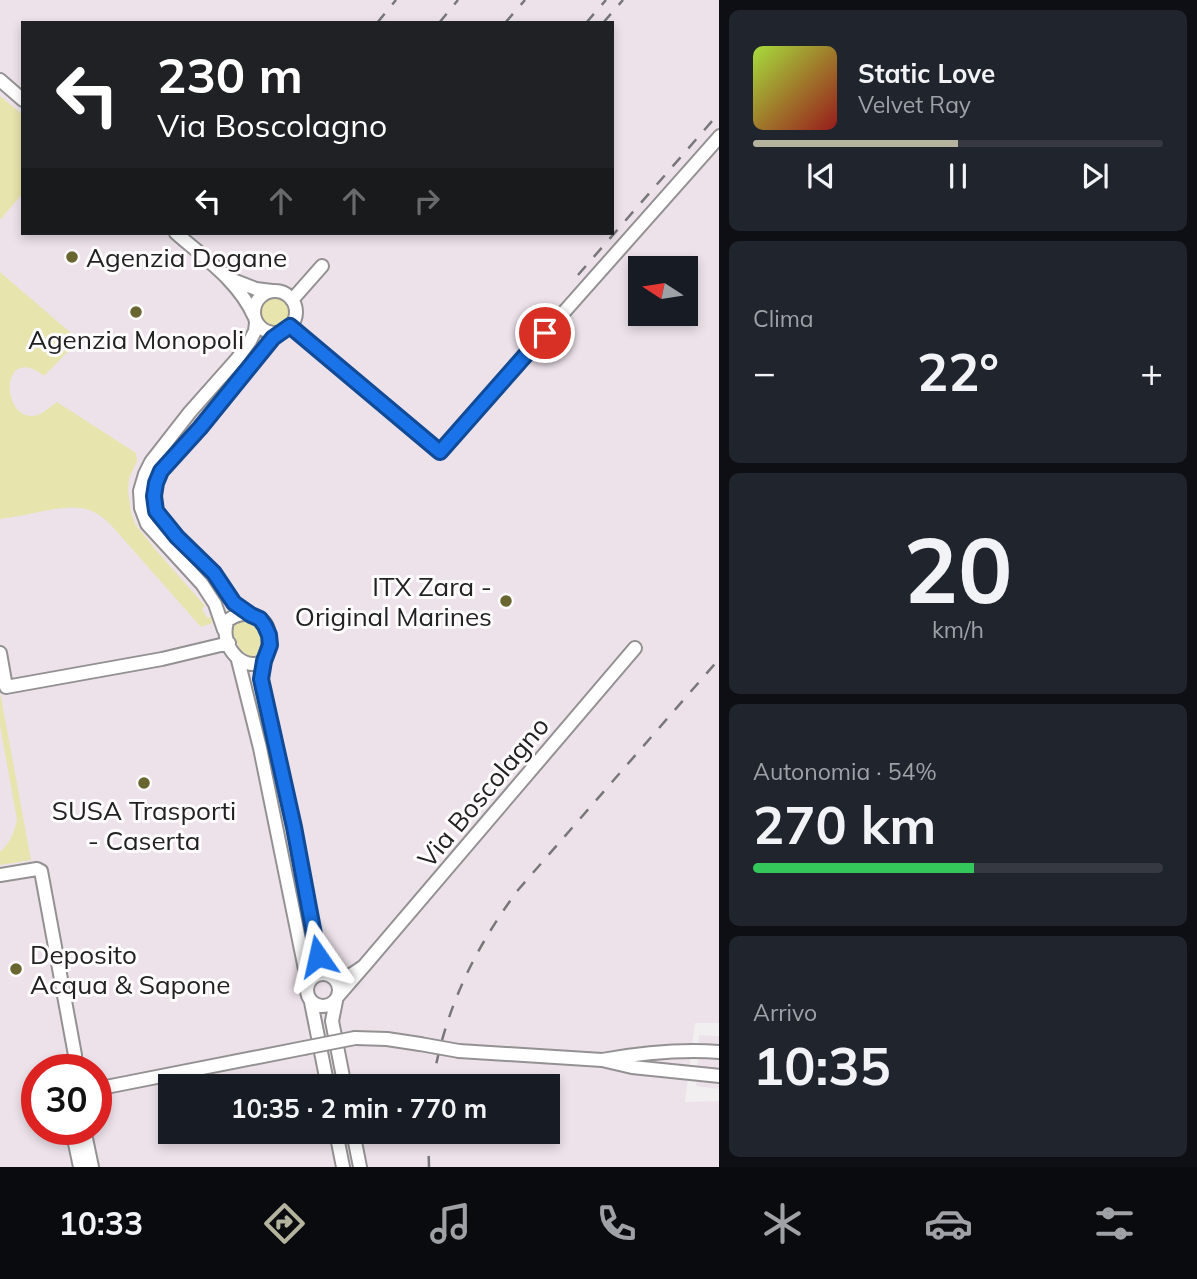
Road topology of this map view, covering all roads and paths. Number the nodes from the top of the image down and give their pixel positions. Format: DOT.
graph roads {
  1 [pos="0,80"];
  2 [pos="21,98"];
  3 [pos="719,136"];
  4 [pos="178,235"];
  5 [pos="322,265"];
  6 [pos="227,277"];
  7 [pos="272,291"];
  8 [pos="292,300"];
  9 [pos="255,319"];
  10 [pos="286,329"];
  11 [pos="251,615"];
  12 [pos="225,630"];
  13 [pos="229,643"];
  14 [pos="635,648"];
  15 [pos="0,653"];
  16 [pos="238,660"];
  17 [pos="264,661"];
  18 [pos="0,874"];
  19 [pos="364,966"];
  20 [pos="332,977"];
  21 [pos="308,984"];
  22 [pos="337,998"];
  23 [pos="311,1002"];
  24 [pos="660,1052"];
  25 [pos="719,1052"];
  26 [pos="75,1054"];
  27 [pos="602,1060"];
  28 [pos="660,1070"];
  29 [pos="325,1074"];
  30 [pos="342,1074"];
  31 [pos="719,1076"];
  32 [pos="112,1082"];
  33 [pos="118,1084"];
  34 [pos="112,1086"];
  35 [pos="338,1144"];
  36 [pos="355,1144"];
  37 [pos="75,1145"];
  38 [pos="87,1145"];
  39 [pos="80,1167"];
  40 [pos="92,1167"];
  41 [pos="343,1167"];
  42 [pos="360,1167"];
  1 -- 2 [label="street"];
  3 -- 10 [label="street"];
  4 -- 6 [label="street"];
  5 -- 8 [label="street"];
  6 -- 7 [label="street"];
  6 -- 9 [label="street"];
  7 -- 8 [label="street"];
  7 -- 9 [label="street"];
  8 -- 10 [label="street"];
  9 -- 10 [label="street"];
  9 -- 12 [label="street"];
  10 -- 11 [label="street"];
  11 -- 12 [label="street"];
  11 -- 17 [label="street"];
  12 -- 13 [label="street"];
  13 -- 15 [label="street"];
  13 -- 16 [label="street"];
  14 -- 19 [label="street, Via Boscolagno"];
  16 -- 17 [label="street"];
  16 -- 21 [label="street"];
  17 -- 20 [label="street"];
  18 -- 26 [label="street"];
  19 -- 20 [label="street"];
  19 -- 22 [label="street, Via Boscolagno"];
  20 -- 21 [label="street"];
  20 -- 22 [label="street"];
  21 -- 23 [label="street"];
  22 -- 23 [label="street"];
  22 -- 30 [label="street"];
  23 -- 29 [label="street"];
  24 -- 25 [label="street"];
  24 -- 27 [label="street"];
  24 -- 28 [label="street"];
  27 -- 28 [label="street"];
  27 -- 33 [label="street, bridge"];
  28 -- 31 [label="street"];
  32 -- 33 [label="street"];
  33 -- 34 [label="street"];
  35 -- 41 [label="street"];
  36 -- 42 [label="street"];
  37 -- 39 [label="street"];
  38 -- 40 [label="street"];
}
